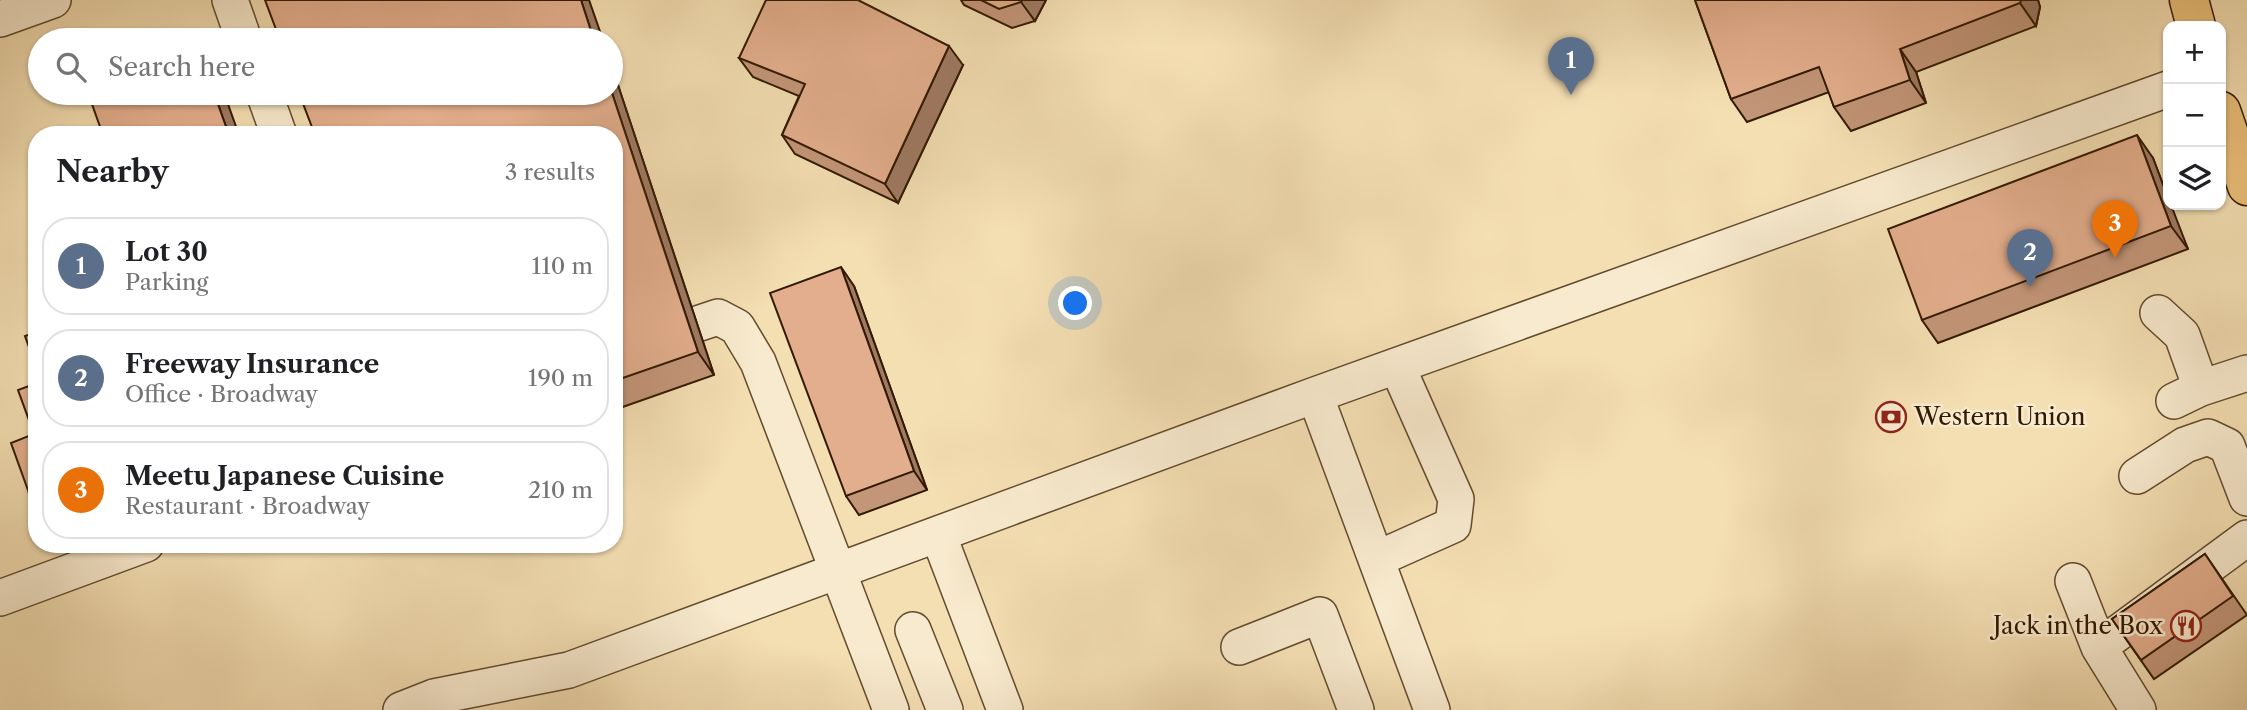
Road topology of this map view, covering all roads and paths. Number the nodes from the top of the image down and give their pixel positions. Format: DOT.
graph roads {
  1 [pos="53,0"];
  2 [pos="230,0"];
  3 [pos="2189,0"];
  4 [pos="0,19"];
  5 [pos="2195,21"];
  6 [pos="240,28"];
  7 [pos="2163,91"];
  8 [pos="268,105"];
  9 [pos="2226,125"];
  10 [pos="276,126"];
  11 [pos="2247,186"];
  12 [pos="2158,313"];
  13 [pos="697,324"];
  14 [pos="1397,366"];
  15 [pos="2247,373"];
  16 [pos="1315,395"];
  17 [pos="2137,476"];
  18 [pos="2247,498"];
  19 [pos="938,534"];
  20 [pos="2247,538"];
  21 [pos="122,553"];
  22 [pos="1377,559"];
  23 [pos="838,570"];
  24 [pos="2073,581"];
  25 [pos="0,598"];
  26 [pos="913,630"];
  27 [pos="1239,647"];
  28 [pos="2099,647"];
  29 [pos="401,710"];
  30 [pos="891,710"];
  31 [pos="944,710"];
  32 [pos="1005,710"];
  33 [pos="1356,710"];
  34 [pos="1432,710"];
  35 [pos="2138,710"];
  1 -- 4 [label="street"];
  2 -- 6 [label="street"];
  3 -- 5 [label="main road"];
  7 -- 14 [label="street"];
  8 -- 10 [label="street"];
  9 -- 11 [label="main road"];
  12 -- 15 [label="street"];
  13 -- 23 [label="street"];
  14 -- 16 [label="street"];
  14 -- 22 [label="street"];
  16 -- 19 [label="street"];
  16 -- 22 [label="street"];
  17 -- 18 [label="street"];
  19 -- 23 [label="street"];
  19 -- 32 [label="street"];
  20 -- 28 [label="street"];
  21 -- 25 [label="street"];
  22 -- 34 [label="street"];
  23 -- 29 [label="street"];
  23 -- 30 [label="street"];
  24 -- 28 [label="street"];
  26 -- 31 [label="street"];
  27 -- 33 [label="street"];
  28 -- 35 [label="street"];
}
